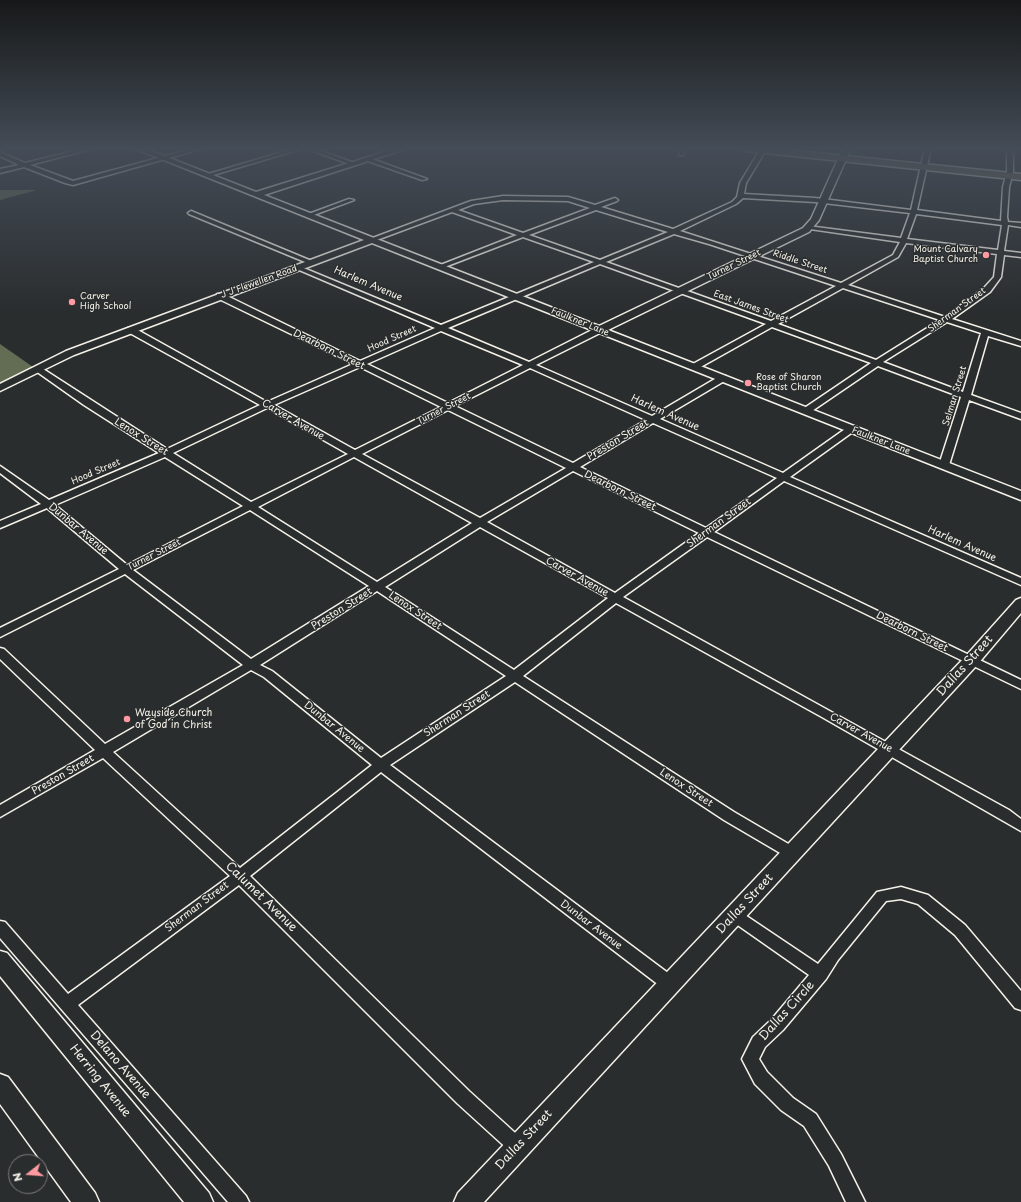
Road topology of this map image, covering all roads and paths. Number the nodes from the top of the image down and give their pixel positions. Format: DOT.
graph roads {
  1 [pos="282,204"];
  2 [pos="340,204"];
  3 [pos="468,204"];
  4 [pos="586,204"];
  5 [pos="604,204"];
  6 [pos="732,204"];
  7 [pos="821,204"];
  8 [pos="848,204"];
  9 [pos="915,204"];
  10 [pos="1006,204"];
  11 [pos="596,207"];
  12 [pos="452,210"];
  13 [pos="913,212"];
  14 [pos="191,213"];
  15 [pos="309,215"];
  16 [pos="1005,223"];
  17 [pos="1021,225"];
  18 [pos="810,227"];
  19 [pos="675,231"];
  20 [pos="522,236"];
  21 [pos="372,240"];
  22 [pos="902,240"];
  23 [pos="1000,252"];
  24 [pos="1021,255"];
  25 [pos="751,256"];
  26 [pos="312,263"];
  27 [pos="598,263"];
  28 [pos="440,267"];
  29 [pos="299,268"];
  30 [pos="843,285"];
  31 [pos="682,292"];
  32 [pos="220,296"];
  33 [pos="516,296"];
  34 [pos="947,319"];
  35 [pos="771,325"];
  36 [pos="442,328"];
  37 [pos="131,330"];
  38 [pos="599,330"];
  39 [pos="985,332"];
  40 [pos="1021,344"];
  41 [pos="877,363"];
  42 [pos="359,365"];
  43 [pos="531,366"];
  44 [pos="694,367"];
  45 [pos="37,369"];
  46 [pos="723,378"];
  47 [pos="0,388"];
  48 [pos="966,396"];
  49 [pos="266,405"];
  50 [pos="449,406"];
  51 [pos="806,411"];
  52 [pos="1021,416"];
  53 [pos="652,420"];
  54 [pos="851,429"];
  55 [pos="166,452"];
  56 [pos="354,454"];
  57 [pos="944,465"];
  58 [pos="572,468"];
  59 [pos="0,470"];
  60 [pos="784,477"];
  61 [pos="1021,496"];
  62 [pos="48,504"];
  63 [pos="251,507"];
  64 [pos="479,523"];
  65 [pos="0,525"];
  66 [pos="706,533"];
  67 [pos="127,570"];
  68 [pos="1021,582"];
  69 [pos="378,587"];
  70 [pos="615,598"];
  71 [pos="1021,603"];
  72 [pos="0,633"];
  73 [pos="0,652"];
  74 [pos="972,661"];
  75 [pos="251,664"];
  76 [pos="515,676"];
  77 [pos="1021,685"];
  78 [pos="889,749"];
  79 [pos="104,751"];
  80 [pos="381,765"];
  81 [pos="0,812"];
  82 [pos="1021,826"];
  83 [pos="792,854"];
  84 [pos="240,876"];
  85 [pos="734,915"];
  86 [pos="0,927"];
  87 [pos="0,960"];
  88 [pos="820,974"];
  89 [pos="670,984"];
  90 [pos="1021,1003"];
  91 [pos="67,1004"];
  92 [pos="0,1085"];
  93 [pos="518,1147"];
  94 [pos="86,1202"];
  95 [pos="200,1202"];
  96 [pos="240,1202"];
  97 [pos="467,1202"];
  98 [pos="856,1202"];
  1 -- 15 [label="street, Faulkner Lane"];
  2 -- 15 [label="street"];
  3 -- 12 [label="street, J J Flewellen Road"];
  4 -- 11 [label="street, Riddle Street"];
  5 -- 11 [label="street"];
  6 -- 19 [label="street, Hood Street"];
  7 -- 18 [label="street"];
  8 -- 13 [label="street"];
  9 -- 13 [label="street"];
  10 -- 16 [label="street, Sherman Street"];
  11 -- 19 [label="street, Riddle Street"];
  11 -- 20 [label="street"];
  12 -- 20 [label="street, East James Street"];
  12 -- 21 [label="street, J J Flewellen Road"];
  13 -- 16 [label="street"];
  13 -- 22 [label="street"];
  14 -- 26 [label="street"];
  15 -- 21 [label="street, Faulkner Lane"];
  16 -- 17 [label="street"];
  16 -- 23 [label="street, Sherman Street"];
  18 -- 22 [label="street"];
  18 -- 25 [label="street, Turner Street"];
  19 -- 25 [label="street, Riddle Street"];
  19 -- 27 [label="street, Hood Street"];
  20 -- 27 [label="street, East James Street"];
  20 -- 28 [label="street"];
  21 -- 26 [label="street, J J Flewellen Road"];
  21 -- 28 [label="street, Faulkner Lane"];
  22 -- 23 [label="street"];
  22 -- 30 [label="street"];
  23 -- 24 [label="street"];
  23 -- 34 [label="street, Sherman Street"];
  25 -- 30 [label="street, Riddle Street"];
  25 -- 31 [label="street, Turner Street"];
  26 -- 29 [label="street, J J Flewellen Road"];
  27 -- 31 [label="street, East James Street"];
  27 -- 33 [label="street, Hood Street"];
  28 -- 33 [label="street, Faulkner Lane"];
  29 -- 32 [label="street, J J Flewellen Road"];
  29 -- 36 [label="street, Harlem Avenue"];
  30 -- 34 [label="street, Riddle Street"];
  30 -- 35 [label="street"];
  31 -- 35 [label="street, East James Street"];
  31 -- 38 [label="street, Turner Street"];
  32 -- 37 [label="street, J J Flewellen Road"];
  32 -- 42 [label="street, Dearborn Street"];
  33 -- 36 [label="street, Hood Street"];
  33 -- 38 [label="street, Faulkner Lane"];
  34 -- 39 [label="street, Riddle Street"];
  34 -- 41 [label="street, Sherman Street"];
  35 -- 41 [label="street, East James Street"];
  35 -- 44 [label="street"];
  36 -- 42 [label="street, Hood Street"];
  36 -- 43 [label="street, Harlem Avenue"];
  37 -- 45 [label="street, J J Flewellen Road"];
  37 -- 49 [label="street, Carver Avenue"];
  38 -- 43 [label="street, Turner Street"];
  38 -- 44 [label="street, Faulkner Lane"];
  39 -- 40 [label="street, Riddle Street"];
  39 -- 48 [label="street, Selman Street"];
  41 -- 48 [label="street, East James Street"];
  41 -- 51 [label="street, Sherman Street"];
  42 -- 49 [label="street, Hood Street"];
  42 -- 50 [label="street, Dearborn Street"];
  43 -- 50 [label="street, Turner Street"];
  43 -- 53 [label="street, Harlem Avenue"];
  44 -- 46 [label="street, Faulkner Lane"];
  45 -- 47 [label="street, J J Flewellen Road"];
  45 -- 55 [label="street, Lenox Street"];
  46 -- 51 [label="street, Faulkner Lane"];
  46 -- 53 [label="street, Preston Street"];
  48 -- 52 [label="street, East James Street"];
  48 -- 57 [label="street, Selman Street"];
  49 -- 55 [label="street, Hood Street"];
  49 -- 56 [label="street, Carver Avenue"];
  50 -- 56 [label="street, Turner Street"];
  50 -- 58 [label="street, Dearborn Street"];
  51 -- 54 [label="street, Faulkner Lane"];
  53 -- 58 [label="street, Preston Street"];
  53 -- 60 [label="street, Harlem Avenue"];
  54 -- 57 [label="street, Faulkner Lane"];
  54 -- 60 [label="street, Sherman Street"];
  55 -- 62 [label="street, Hood Street"];
  55 -- 63 [label="street, Lenox Street"];
  56 -- 63 [label="street, Turner Street"];
  56 -- 64 [label="street, Carver Avenue"];
  57 -- 61 [label="street, Faulkner Lane"];
  58 -- 64 [label="street, Preston Street"];
  58 -- 66 [label="street, Dearborn Street"];
  59 -- 62 [label="street, Dunbar Avenue"];
  60 -- 66 [label="street, Sherman Street"];
  60 -- 68 [label="street, Harlem Avenue"];
  62 -- 65 [label="street, Hood Street"];
  62 -- 67 [label="street, Dunbar Avenue"];
  63 -- 67 [label="street, Turner Street"];
  63 -- 69 [label="street, Lenox Street"];
  64 -- 69 [label="street, Preston Street"];
  64 -- 70 [label="street, Carver Avenue"];
  66 -- 70 [label="street, Sherman Street"];
  66 -- 74 [label="street, Dearborn Street"];
  67 -- 72 [label="street, Turner Street"];
  67 -- 75 [label="street, Dunbar Avenue"];
  69 -- 75 [label="street, Preston Street"];
  69 -- 76 [label="street, Lenox Street"];
  70 -- 76 [label="street, Sherman Street"];
  70 -- 78 [label="street, Carver Avenue"];
  71 -- 74 [label="street, Dallas Street"];
  73 -- 79 [label="street, Calumet Avenue"];
  74 -- 77 [label="street, Dearborn Street"];
  74 -- 78 [label="street, Dallas Street"];
  75 -- 79 [label="street, Preston Street"];
  75 -- 80 [label="street, Dunbar Avenue"];
  76 -- 80 [label="street, Sherman Street"];
  76 -- 83 [label="street, Lenox Street"];
  78 -- 82 [label="street, Carver Avenue"];
  78 -- 83 [label="street, Dallas Street"];
  79 -- 81 [label="street, Preston Street"];
  79 -- 84 [label="street, Calumet Avenue"];
  80 -- 84 [label="street, Sherman Street"];
  80 -- 89 [label="street, Dunbar Avenue"];
  83 -- 85 [label="street, Dallas Street"];
  84 -- 91 [label="street, Sherman Street"];
  84 -- 93 [label="street, Calumet Avenue"];
  85 -- 88 [label="street, Dallas Circle"];
  85 -- 89 [label="street, Dallas Street"];
  86 -- 91 [label="street, Delano Avenue"];
  87 -- 95 [label="street, Herring Avenue"];
  88 -- 90 [label="street, Dallas Circle"];
  88 -- 98 [label="street, Dallas Circle"];
  89 -- 93 [label="street, Dallas Street"];
  91 -- 96 [label="street, Delano Avenue"];
  92 -- 94 [label="street"];
  93 -- 97 [label="street, Dallas Street"];
}
